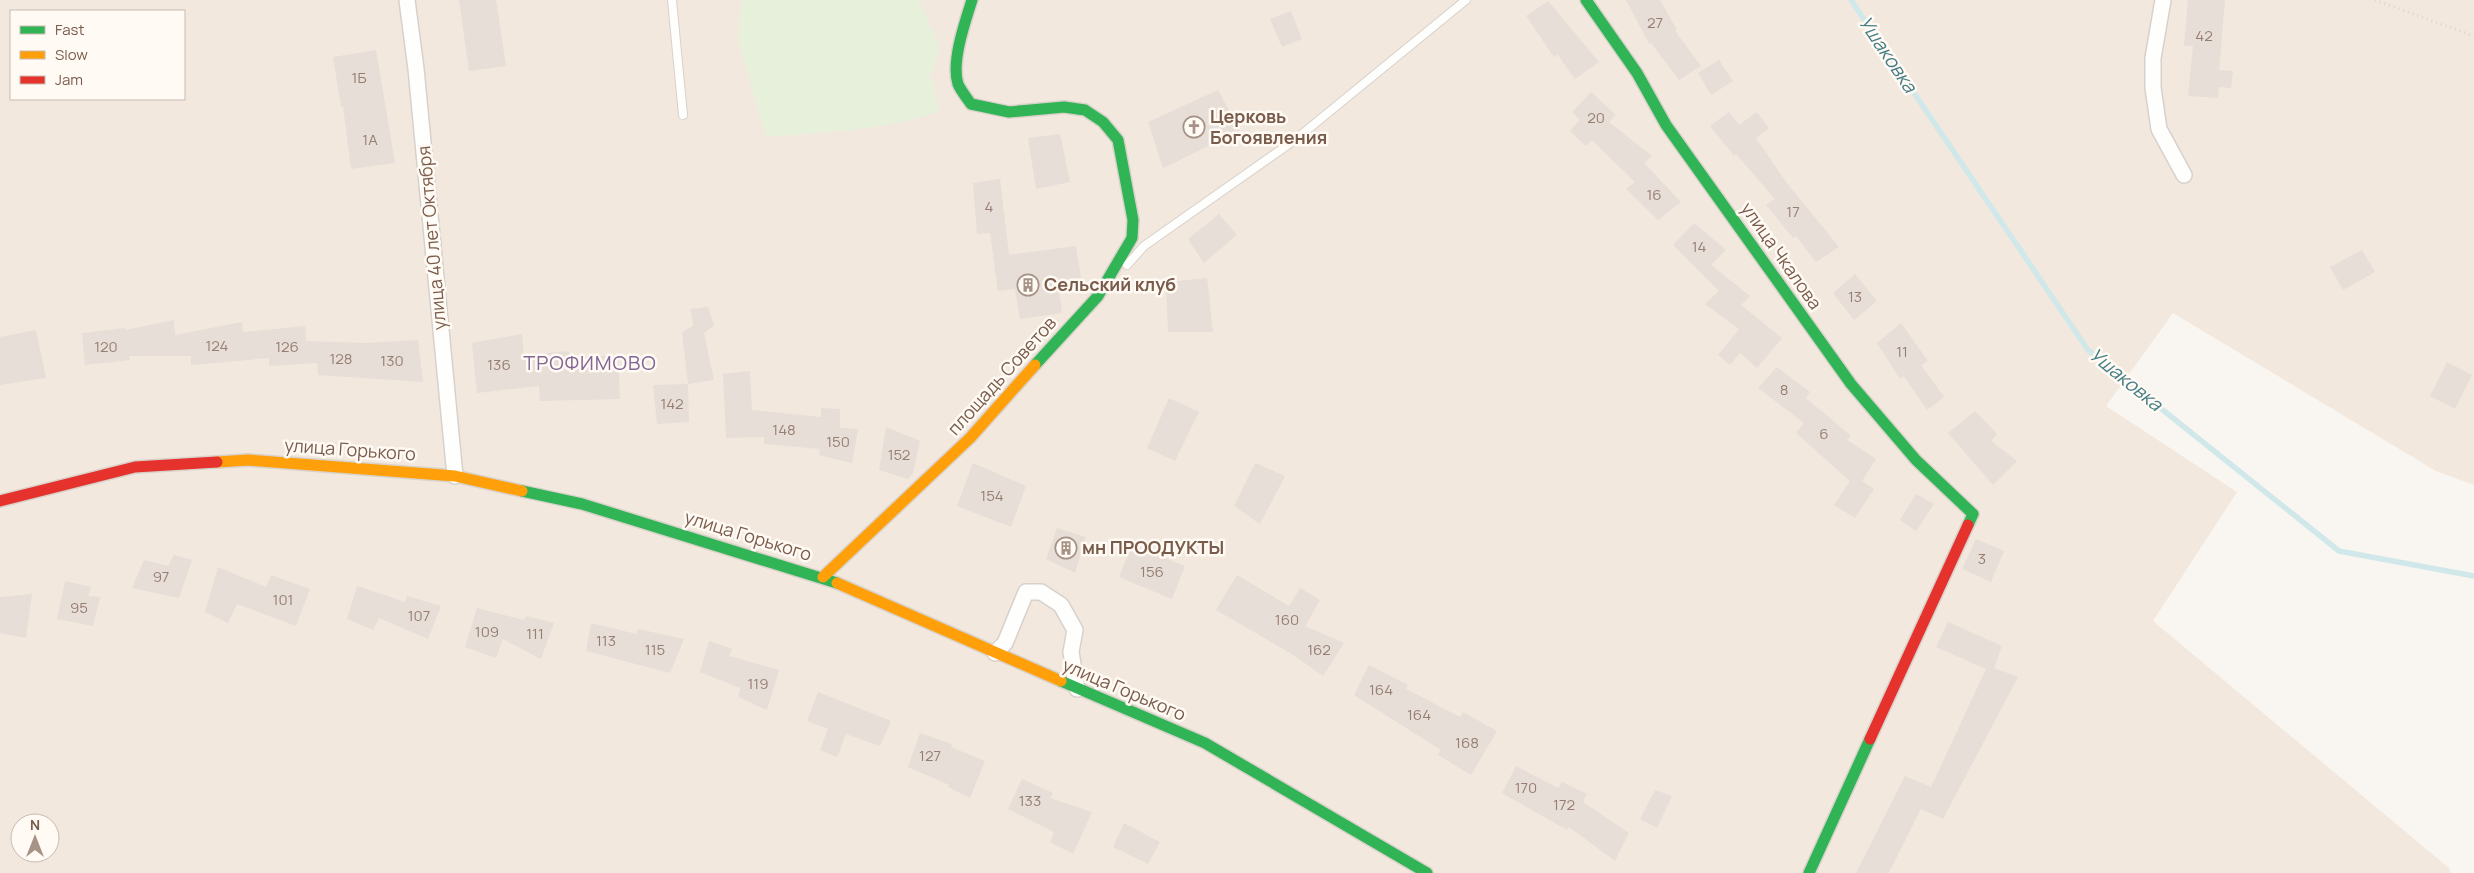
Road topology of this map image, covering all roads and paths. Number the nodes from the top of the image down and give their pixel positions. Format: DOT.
graph roads {
  1 [pos="407,0"];
  2 [pos="672,0"];
  3 [pos="972,0"];
  4 [pos="1466,0"];
  5 [pos="1586,0"];
  6 [pos="2163,0"];
  7 [pos="2375,0"];
  8 [pos="2474,36"];
  9 [pos="683,115"];
  10 [pos="2184,175"];
  11 [pos="1098,296"];
  12 [pos="455,476"];
  13 [pos="0,501"];
  14 [pos="823,577"];
  15 [pos="995,653"];
  16 [pos="1077,689"];
  17 [pos="1427,873"];
  18 [pos="1809,873"];
  1 -- 12 [label="street, улица 40 лет Октября"];
  2 -- 9 [label="lane"];
  3 -- 11 [label="street, площадь Советов"];
  4 -- 11 [label="lane"];
  5 -- 18 [label="street, улица Чкалова"];
  6 -- 10 [label="street"];
  7 -- 8 [label="path"];
  11 -- 14 [label="street, площадь Советов"];
  12 -- 13 [label="street, улица Горького"];
  12 -- 14 [label="street, улица Горького"];
  14 -- 15 [label="street, улица Горького"];
  15 -- 16 [label="street, улица Горького"];
  15 -- 16 [label="street"];
  16 -- 17 [label="street, улица Горького"];
}
